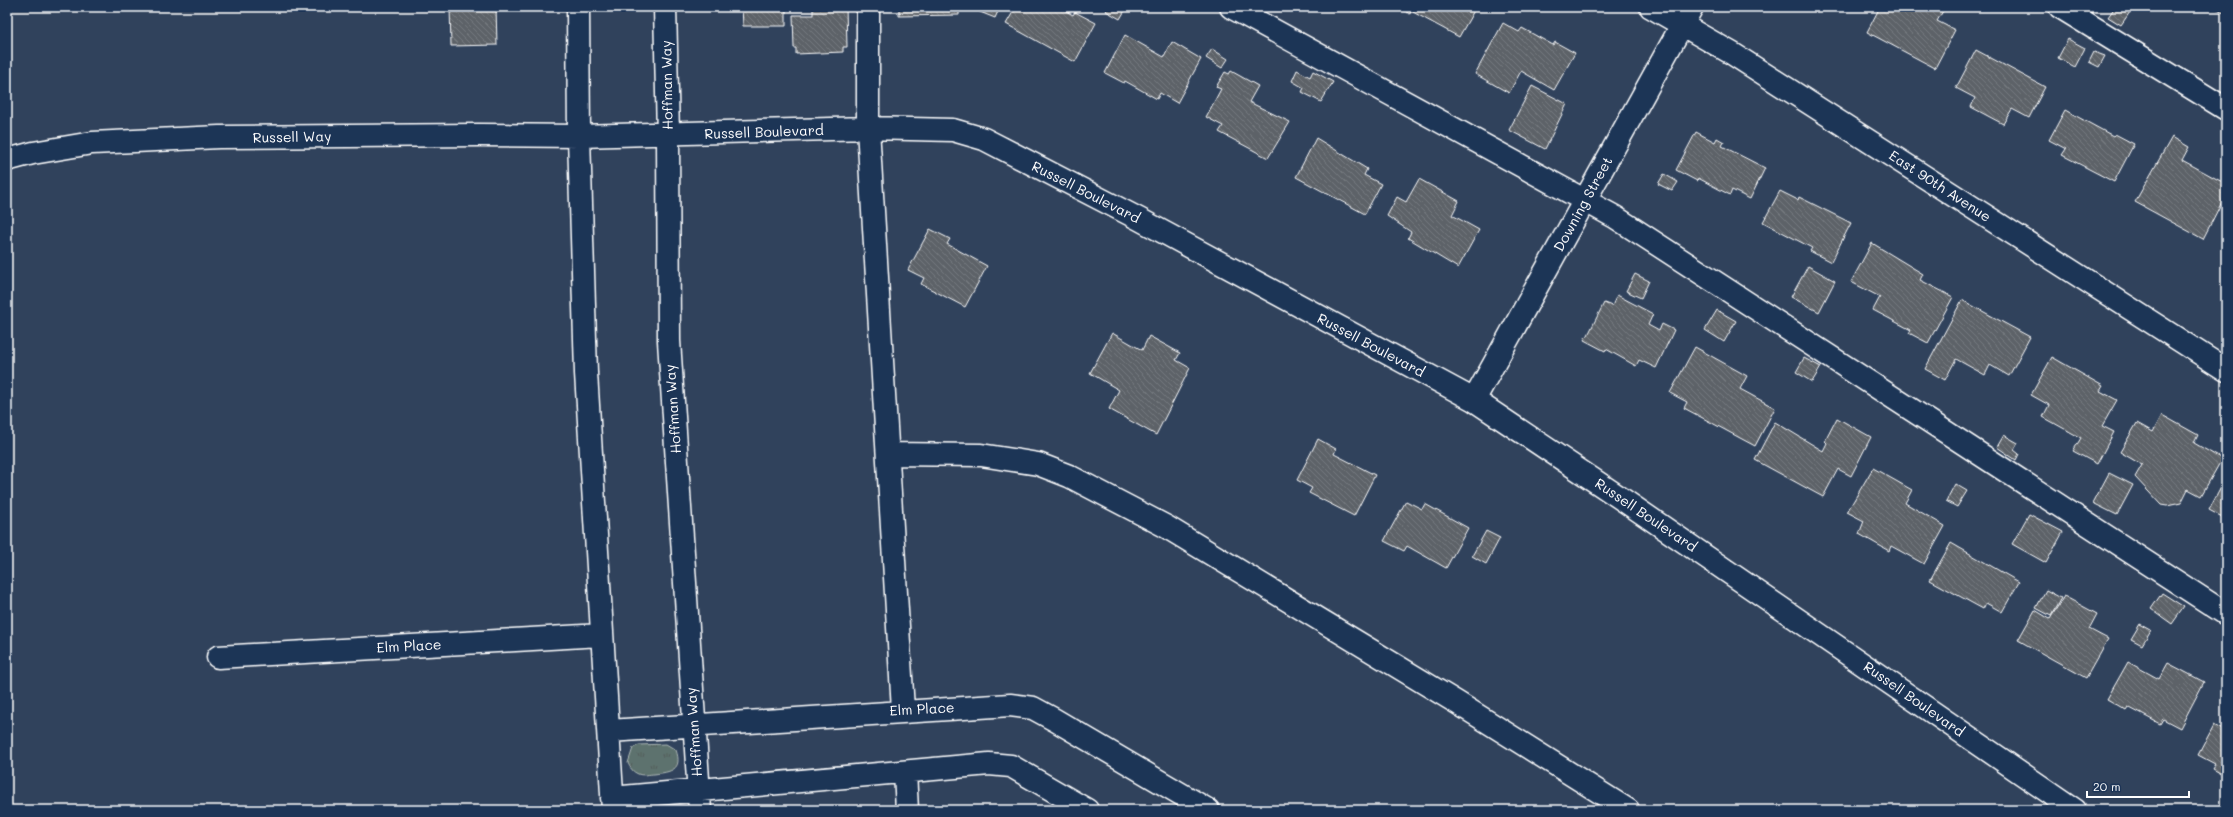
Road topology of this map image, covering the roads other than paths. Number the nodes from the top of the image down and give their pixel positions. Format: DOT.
graph roads {
  1 [pos="578,7"];
  2 [pos="665,7"];
  3 [pos="868,7"];
  4 [pos="1232,7"];
  5 [pos="1651,7"];
  6 [pos="2060,7"];
  7 [pos="1687,16"];
  8 [pos="2226,109"];
  9 [pos="868,128"];
  10 [pos="668,134"];
  11 [pos="579,136"];
  12 [pos="7,160"];
  13 [pos="1585,200"];
  14 [pos="2226,370"];
  15 [pos="1474,400"];
  16 [pos="888,454"];
  17 [pos="2226,614"];
  18 [pos="601,635"];
  19 [pos="218,656"];
  20 [pos="903,710"];
  21 [pos="694,724"];
  22 [pos="609,731"];
  23 [pos="905,772"];
  24 [pos="699,800"];
  25 [pos="613,804"];
  26 [pos="908,810"];
  27 [pos="1087,810"];
  28 [pos="1208,810"];
  29 [pos="1628,810"];
  30 [pos="2076,810"];
  1 -- 11 [label="street"];
  2 -- 10 [label="street, Hoffman Way"];
  3 -- 9 [label="street"];
  4 -- 13 [label="street"];
  5 -- 7 [label="street, East 90th Avenue"];
  6 -- 8 [label="street"];
  7 -- 13 [label="street, Downing Street"];
  7 -- 14 [label="street, East 90th Avenue"];
  9 -- 10 [label="street, Russell Boulevard"];
  9 -- 15 [label="street, Russell Boulevard"];
  9 -- 16 [label="street"];
  10 -- 11 [label="street, Russell Boulevard"];
  10 -- 21 [label="street, Hoffman Way"];
  11 -- 12 [label="street, Russell Way"];
  11 -- 18 [label="street"];
  13 -- 15 [label="street, Downing Street"];
  13 -- 17 [label="street"];
  15 -- 30 [label="street, Russell Boulevard"];
  16 -- 20 [label="street"];
  16 -- 29 [label="street"];
  18 -- 19 [label="street, Elm Place"];
  18 -- 22 [label="street"];
  20 -- 21 [label="street, Elm Place"];
  20 -- 28 [label="street, Elm Place"];
  21 -- 22 [label="street, Elm Place"];
  21 -- 24 [label="street, Hoffman Way"];
  22 -- 25 [label="street"];
  23 -- 24 [label="street"];
  23 -- 26 [label="street"];
  23 -- 27 [label="street"];
  24 -- 25 [label="street"];
}
